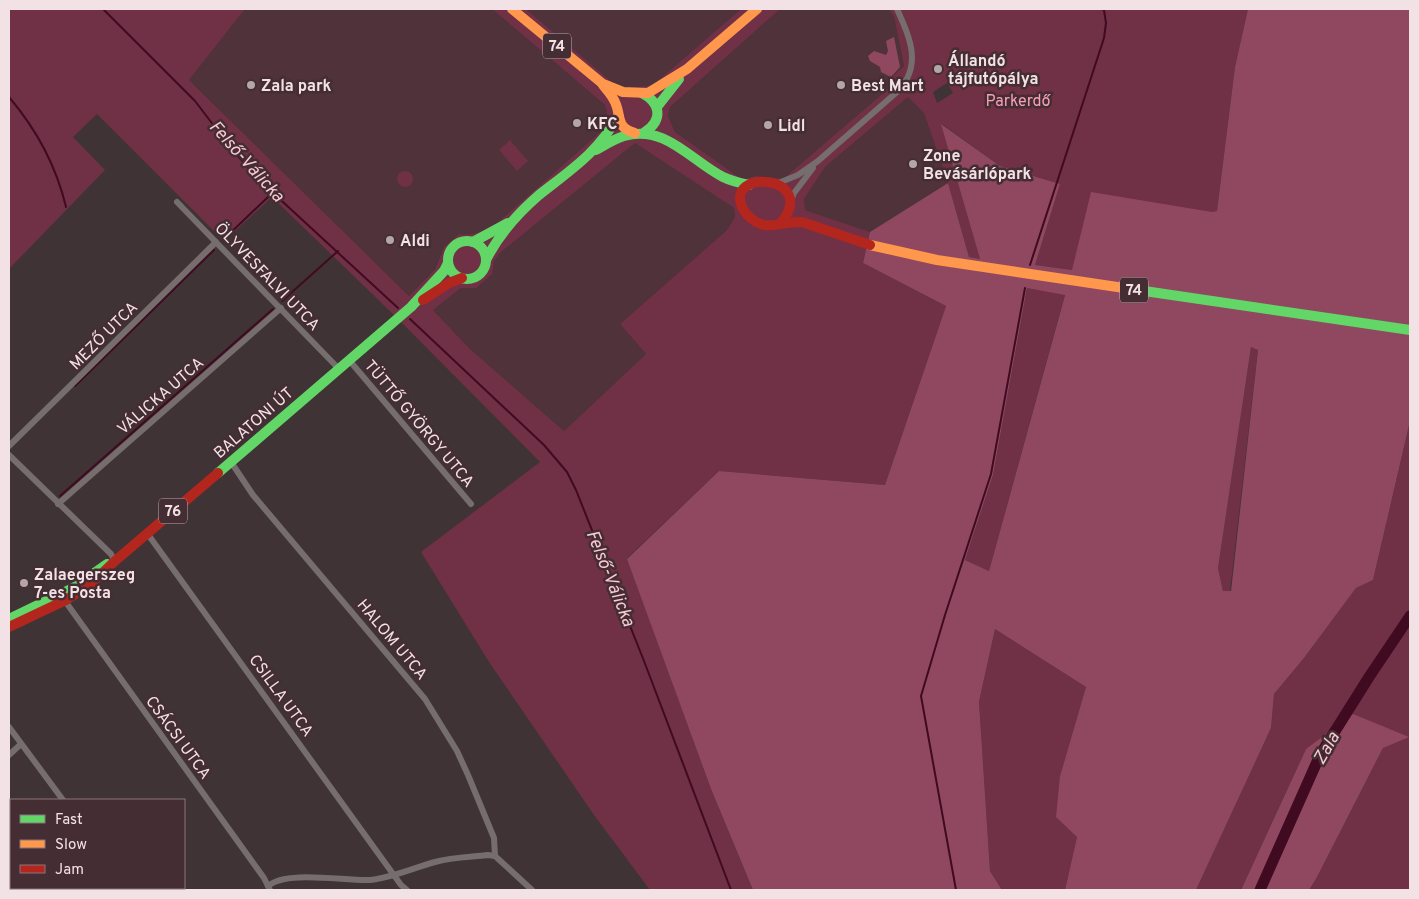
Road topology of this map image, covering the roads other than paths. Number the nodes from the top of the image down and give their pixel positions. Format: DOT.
graph roads {
  1 [pos="512,9"];
  2 [pos="757,9"];
  3 [pos="897,9"];
  4 [pos="687,69"];
  5 [pos="603,84"];
  6 [pos="636,93"];
  7 [pos="657,107"];
  8 [pos="617,114"];
  9 [pos="658,118"];
  10 [pos="640,133"];
  11 [pos="674,142"];
  12 [pos="590,153"];
  13 [pos="818,161"];
  14 [pos="723,177"];
  15 [pos="776,184"];
  16 [pos="749,185"];
  17 [pos="741,201"];
  18 [pos="177,202"];
  19 [pos="791,204"];
  20 [pos="511,222"];
  21 [pos="781,223"];
  22 [pos="815,225"];
  23 [pos="216,242"];
  24 [pos="473,242"];
  25 [pos="486,260"];
  26 [pos="448,263"];
  27 [pos="462,278"];
  28 [pos="412,307"];
  29 [pos="281,308"];
  30 [pos="1410,330"];
  31 [pos="349,360"];
  32 [pos="339,369"];
  33 [pos="9,446"];
  34 [pos="9,456"];
  35 [pos="231,462"];
  36 [pos="58,504"];
  37 [pos="471,504"];
  38 [pos="147,533"];
  39 [pos="115,560"];
  40 [pos="65,601"];
  41 [pos="9,619"];
  42 [pos="9,627"];
  43 [pos="9,726"];
  44 [pos="22,744"];
  45 [pos="9,755"];
  46 [pos="62,799"];
  47 [pos="495,856"];
  48 [pos="394,874"];
  49 [pos="269,888"];
  50 [pos="407,890"];
  51 [pos="532,890"];
  1 -- 5 [label="main road, 74"];
  2 -- 4 [label="main road"];
  3 -- 13 [label="street"];
  4 -- 6 [label="main road"];
  4 -- 7 [label="main road"];
  5 -- 6 [label="main road, 74"];
  5 -- 8 [label="main road, 74"];
  6 -- 7 [label="main road, 74"];
  6 -- 8 [label="main road"];
  7 -- 9 [label="main road, 74"];
  8 -- 10 [label="main road, 74"];
  8 -- 12 [label="main road, 76"];
  9 -- 10 [label="main road"];
  9 -- 11 [label="main road, 74"];
  10 -- 11 [label="main road, 74"];
  10 -- 12 [label="main road, 76"];
  11 -- 14 [label="main road, 74"];
  12 -- 20 [label="main road, 76"];
  13 -- 15 [label="street"];
  13 -- 19 [label="street"];
  14 -- 16 [label="main road, 74"];
  14 -- 17 [label="main road, 74"];
  15 -- 16 [label="main road, 74"];
  15 -- 19 [label="main road, 74"];
  16 -- 17 [label="main road"];
  17 -- 21 [label="main road, 74"];
  18 -- 23 [label="street, ÖLYVESFALVI UTCA"];
  19 -- 21 [label="main road"];
  19 -- 22 [label="main road, 74"];
  20 -- 24 [label="main road, 76"];
  20 -- 25 [label="main road, 76"];
  21 -- 22 [label="main road, 74"];
  22 -- 30 [label="main road, 74"];
  23 -- 29 [label="street, ÖLYVESFALVI UTCA"];
  23 -- 33 [label="street, MEZŐ UTCA"];
  24 -- 25 [label="main road"];
  24 -- 26 [label="main road, 76"];
  25 -- 27 [label="main road, 76"];
  26 -- 27 [label="main road"];
  26 -- 28 [label="main road, BALATONI ÚT / 76"];
  27 -- 28 [label="main road, BALATONI ÚT / 76"];
  28 -- 31 [label="main road, BALATONI ÚT / 76"];
  29 -- 32 [label="street, ÖLYVESFALVI UTCA"];
  29 -- 36 [label="street, VÁLICKA UTCA"];
  31 -- 32 [label="main road, BALATONI ÚT / 76"];
  31 -- 37 [label="street, TÜTTŐ GYÖRGY UTCA"];
  32 -- 35 [label="main road, BALATONI ÚT / 76"];
  34 -- 36 [label="street"];
  35 -- 38 [label="main road, BALATONI ÚT / 76"];
  35 -- 47 [label="street, HALOM UTCA"];
  36 -- 39 [label="street"];
  38 -- 39 [label="main road, BALATONI ÚT / 76"];
  38 -- 48 [label="street, CSILLA UTCA"];
  39 -- 40 [label="main road, BALATONI ÚT / 76"];
  39 -- 41 [label="main road, BALATONI ÚT / 76"];
  40 -- 42 [label="main road, BALATONI ÚT / 76"];
  40 -- 49 [label="street, CSÁCSI UTCA"];
  43 -- 44 [label="street"];
  44 -- 45 [label="street"];
  44 -- 46 [label="street"];
  47 -- 48 [label="street"];
  47 -- 51 [label="street"];
  48 -- 49 [label="street"];
  48 -- 50 [label="street, CSILLA UTCA"];
}
